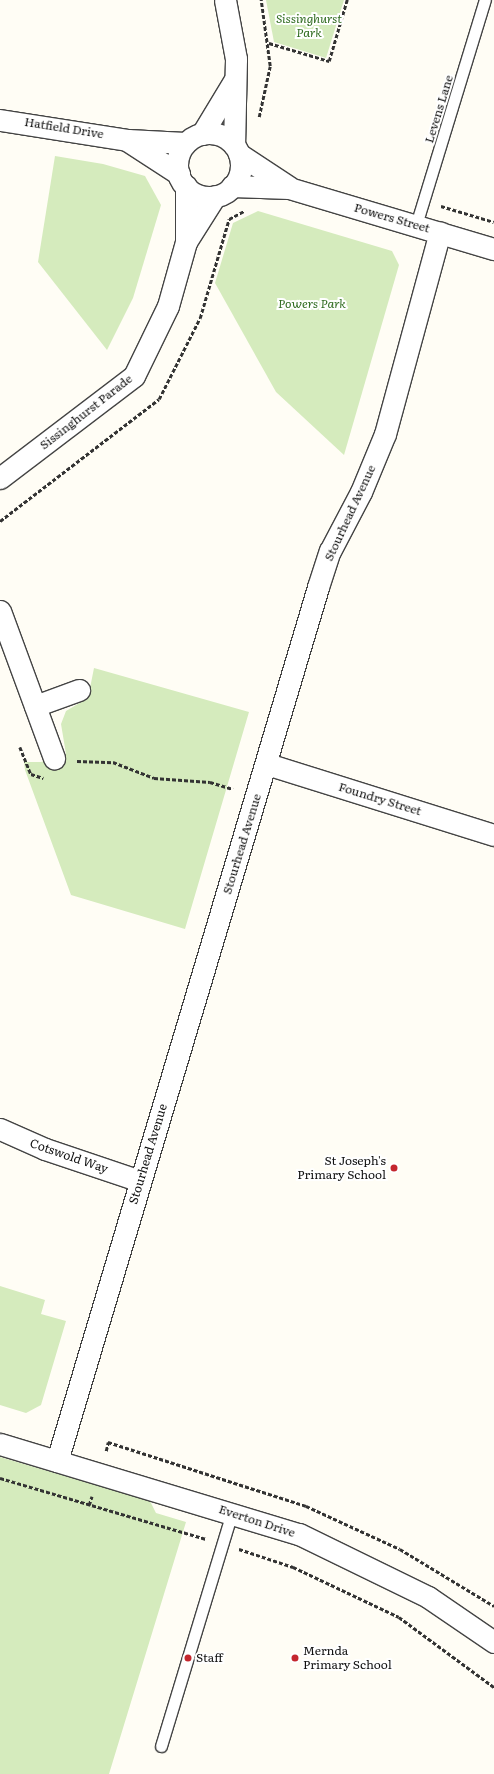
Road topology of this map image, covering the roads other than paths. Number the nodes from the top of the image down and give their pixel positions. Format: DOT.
graph roads {
  1 [pos="226,0"];
  2 [pos="485,0"];
  3 [pos="234,81"];
  4 [pos="0,120"];
  5 [pos="194,139"];
  6 [pos="128,140"];
  7 [pos="237,150"];
  8 [pos="182,180"];
  9 [pos="289,188"];
  10 [pos="224,191"];
  11 [pos="416,225"];
  12 [pos="440,232"];
  13 [pos="186,242"];
  14 [pos="494,249"];
  15 [pos="0,478"];
  16 [pos="0,611"];
  17 [pos="79,690"];
  18 [pos="35,706"];
  19 [pos="267,764"];
  20 [pos="57,766"];
  21 [pos="494,835"];
  22 [pos="0,1129"];
  23 [pos="140,1181"];
  24 [pos="0,1444"];
  25 [pos="56,1460"];
  26 [pos="232,1512"];
  27 [pos="494,1642"];
  28 [pos="161,1746"];
  1 -- 3 [label="street"];
  2 -- 11 [label="lane, Levens Lane"];
  3 -- 5 [label="street"];
  3 -- 7 [label="street"];
  4 -- 6 [label="street, Hatfield Drive"];
  5 -- 6 [label="street, Hatfield Drive"];
  5 -- 7 [label="street"];
  5 -- 8 [label="street"];
  6 -- 8 [label="street, Hatfield Drive"];
  7 -- 9 [label="street, Powers Street"];
  7 -- 10 [label="street"];
  8 -- 10 [label="street"];
  8 -- 13 [label="street, Sissinghurst Parade"];
  9 -- 10 [label="street, Powers Street"];
  9 -- 11 [label="street, Powers Street"];
  10 -- 13 [label="street, Sissinghurst Parade"];
  11 -- 12 [label="street, Powers Street"];
  12 -- 14 [label="street, Powers Street"];
  12 -- 19 [label="street, Stourhead Avenue"];
  13 -- 15 [label="street, Sissinghurst Parade"];
  16 -- 18 [label="street"];
  17 -- 18 [label="street"];
  18 -- 20 [label="street"];
  19 -- 21 [label="street, Foundry Street"];
  19 -- 23 [label="street, Stourhead Avenue"];
  22 -- 23 [label="street, Cotswold Way"];
  23 -- 25 [label="street, Stourhead Avenue"];
  24 -- 25 [label="street, Everton Drive"];
  25 -- 26 [label="street, Everton Drive"];
  26 -- 27 [label="street, Everton Drive"];
  26 -- 28 [label="lane"];
}
